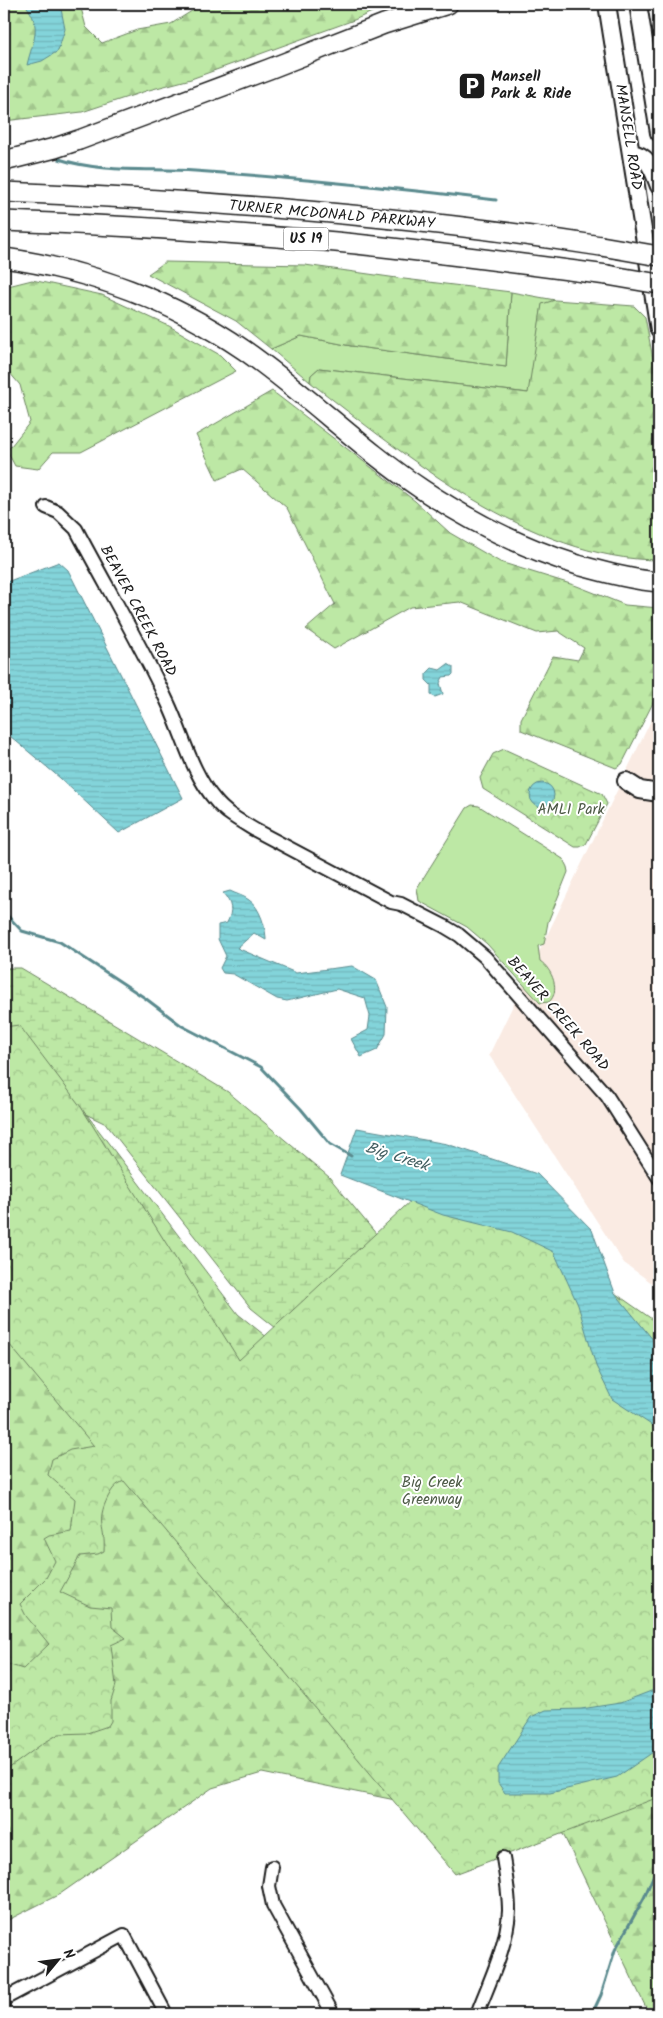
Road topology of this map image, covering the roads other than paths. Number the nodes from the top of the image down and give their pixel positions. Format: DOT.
graph roads {
  1 [pos="448,4"];
  2 [pos="607,4"];
  3 [pos="638,4"];
  4 [pos="659,134"];
  5 [pos="630,153"];
  6 [pos="4,161"];
  7 [pos="659,186"];
  8 [pos="4,192"];
  9 [pos="4,221"];
  10 [pos="659,256"];
  11 [pos="4,258"];
  12 [pos="659,284"];
  13 [pos="659,330"];
  14 [pos="46,507"];
  15 [pos="658,582"];
  16 [pos="626,781"];
  17 [pos="659,793"];
  18 [pos="659,1178"];
  19 [pos="503,1858"];
  20 [pos="272,1867"];
  21 [pos="4,1999"];
  22 [pos="166,2014"];
  23 [pos="332,2014"];
  24 [pos="477,2014"];
  1 -- 6 [label="highway"];
  2 -- 5 [label="main road, MANSELL ROAD"];
  3 -- 4 [label="main road, MANSELL ROAD"];
  5 -- 7 [label="main road"];
  5 -- 13 [label="main road, MANSELL ROAD"];
  8 -- 10 [label="highway, TURNER MCDONALD PARKWAY / US 19, bridge"];
  9 -- 12 [label="highway, TURNER MCDONALD PARKWAY / US 19, bridge"];
  11 -- 15 [label="highway"];
  14 -- 18 [label="street, BEAVER CREEK ROAD"];
  16 -- 17 [label="main road"];
  19 -- 24 [label="street"];
  20 -- 23 [label="street"];
  21 -- 22 [label="street"];
}
